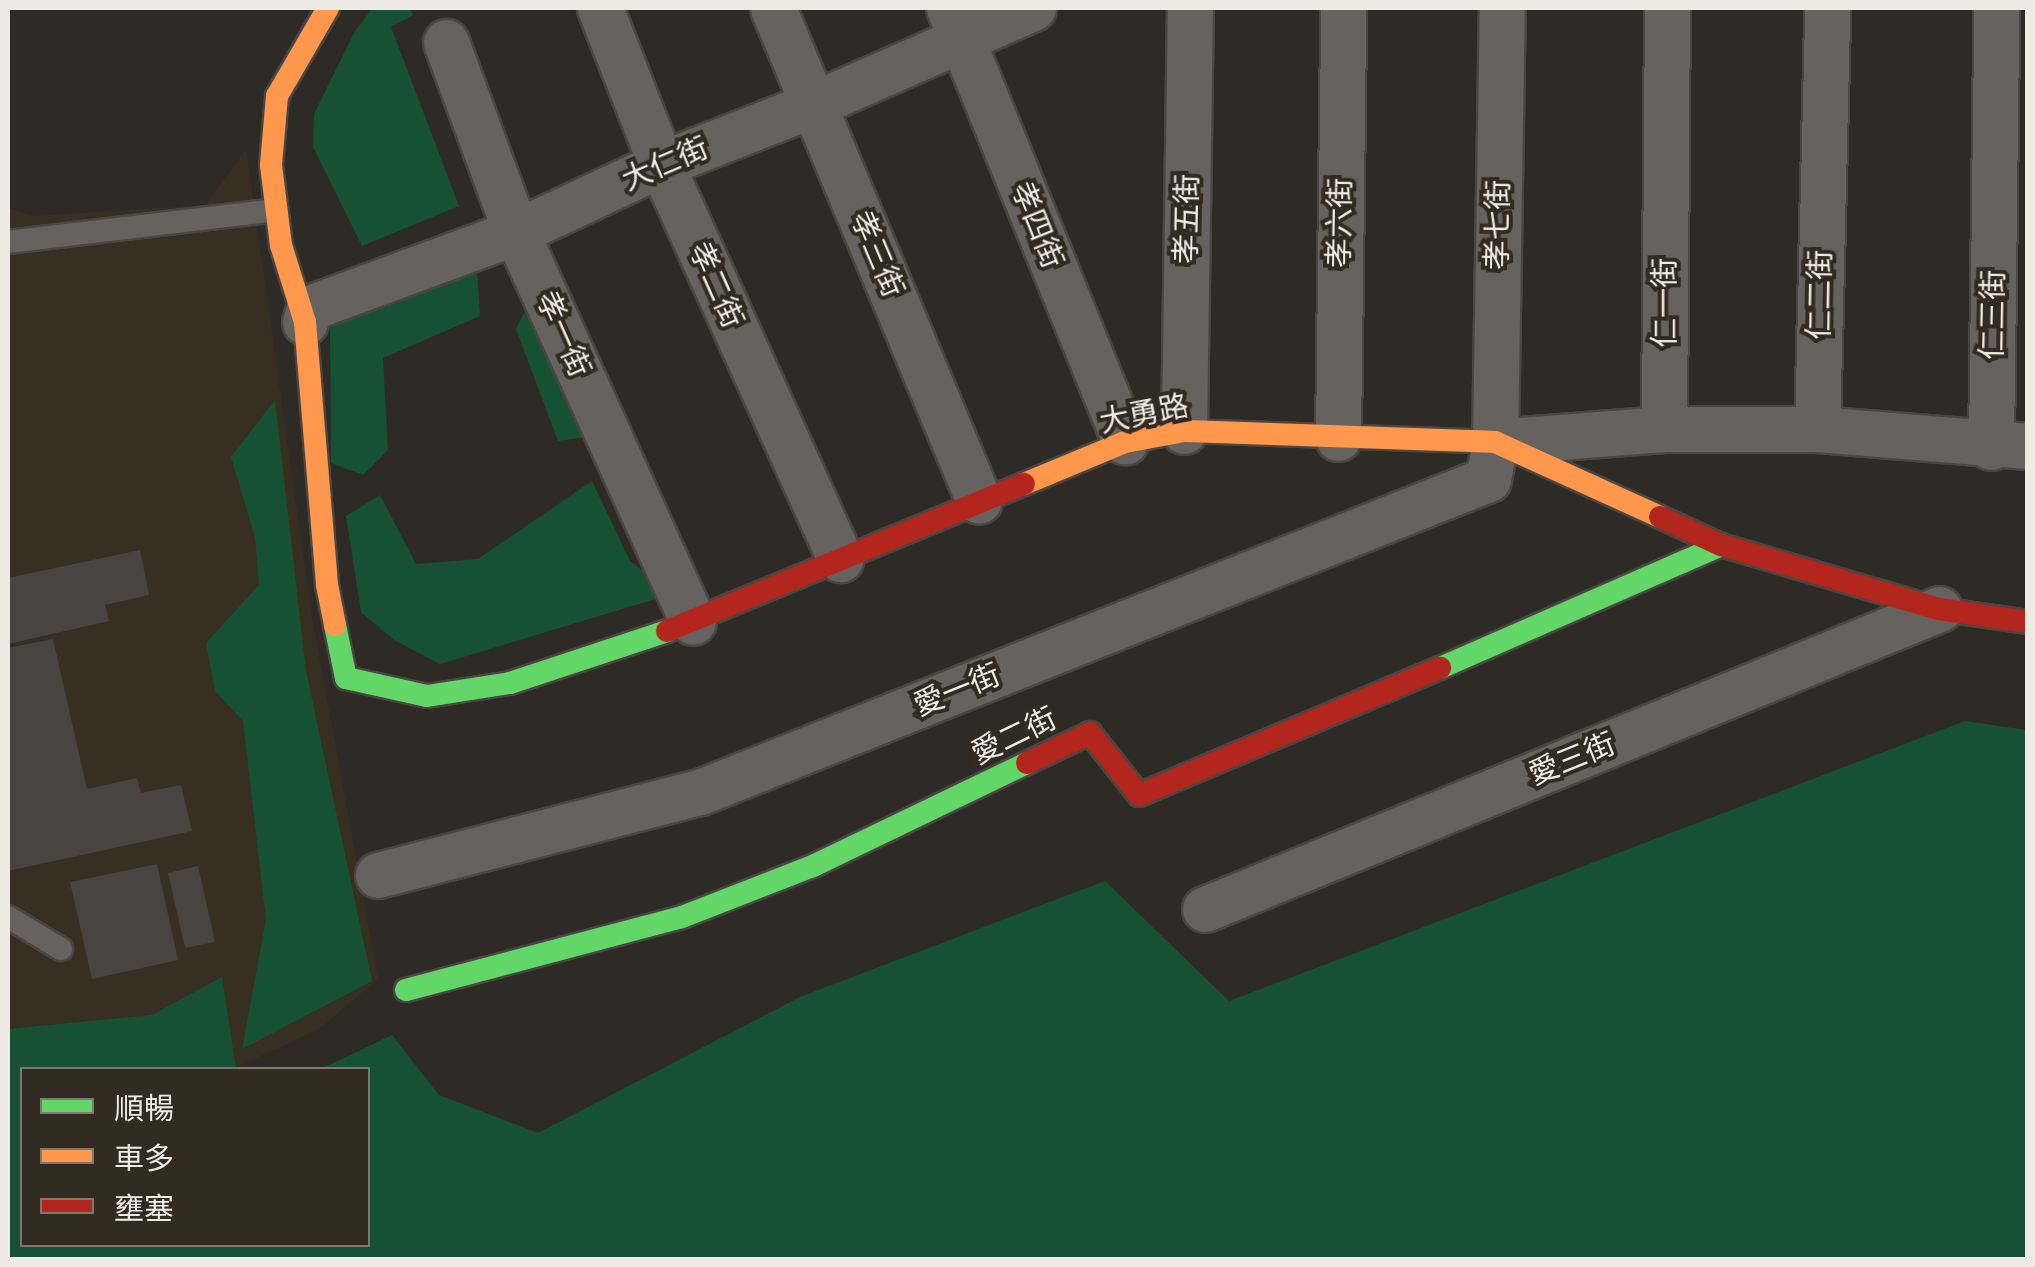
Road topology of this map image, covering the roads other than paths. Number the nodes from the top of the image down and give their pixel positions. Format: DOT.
graph roads {
  1 [pos="328,8"];
  2 [pos="600,8"];
  3 [pos="773,8"];
  4 [pos="1032,8"];
  5 [pos="1190,8"];
  6 [pos="1343,8"];
  7 [pos="1502,8"];
  8 [pos="1668,8"];
  9 [pos="1827,8"];
  10 [pos="1996,8"];
  11 [pos="956,24"];
  12 [pos="446,42"];
  13 [pos="814,104"];
  14 [pos="661,164"];
  15 [pos="276,210"];
  16 [pos="516,232"];
  17 [pos="8,242"];
  18 [pos="305,322"];
  19 [pos="1664,428"];
  20 [pos="1817,429"];
  21 [pos="1184,431"];
  22 [pos="1338,438"];
  23 [pos="1125,442"];
  24 [pos="1496,442"];
  25 [pos="2009,447"];
  26 [pos="979,500"];
  27 [pos="1720,546"];
  28 [pos="840,559"];
  29 [pos="1940,609"];
  30 [pos="693,622"];
  31 [pos="2028,622"];
  32 [pos="378,876"];
  33 [pos="1206,909"];
  34 [pos="8,917"];
  35 [pos="60,949"];
  36 [pos="406,990"];
  1 -- 15 [label="street"];
  2 -- 14 [label="street, 孝二街"];
  3 -- 13 [label="street, 孝三街"];
  4 -- 11 [label="street, 大仁街"];
  5 -- 21 [label="street, 孝五街"];
  6 -- 22 [label="street, 孝六街"];
  7 -- 24 [label="street, 孝七街"];
  8 -- 19 [label="street, 仁一街"];
  9 -- 20 [label="street, 仁二街"];
  10 -- 25 [label="street, 仁三街"];
  11 -- 13 [label="street, 大仁街"];
  11 -- 23 [label="street, 孝四街"];
  12 -- 16 [label="street, 孝一街"];
  13 -- 14 [label="street, 大仁街"];
  13 -- 26 [label="street, 孝三街"];
  14 -- 16 [label="street, 大仁街"];
  14 -- 28 [label="street, 孝二街"];
  15 -- 17 [label="lane"];
  15 -- 18 [label="street"];
  16 -- 18 [label="street, 大仁街"];
  16 -- 30 [label="street, 孝一街"];
  18 -- 30 [label="street, 大勇路"];
  19 -- 20 [label="street"];
  19 -- 24 [label="street"];
  20 -- 25 [label="street, 仁三街"];
  21 -- 22 [label="street, 大勇路"];
  21 -- 23 [label="street, 大勇路"];
  22 -- 24 [label="street, 大勇路"];
  23 -- 26 [label="street, 大勇路"];
  24 -- 27 [label="street, 大勇路"];
  24 -- 32 [label="street, 愛一街"];
  26 -- 28 [label="street, 大勇路"];
  27 -- 29 [label="street, 大勇路"];
  27 -- 36 [label="street, 愛二街"];
  28 -- 30 [label="street, 大勇路"];
  29 -- 31 [label="street, 大勇路"];
  29 -- 33 [label="street, 愛三街"];
  34 -- 35 [label="lane"];
}
